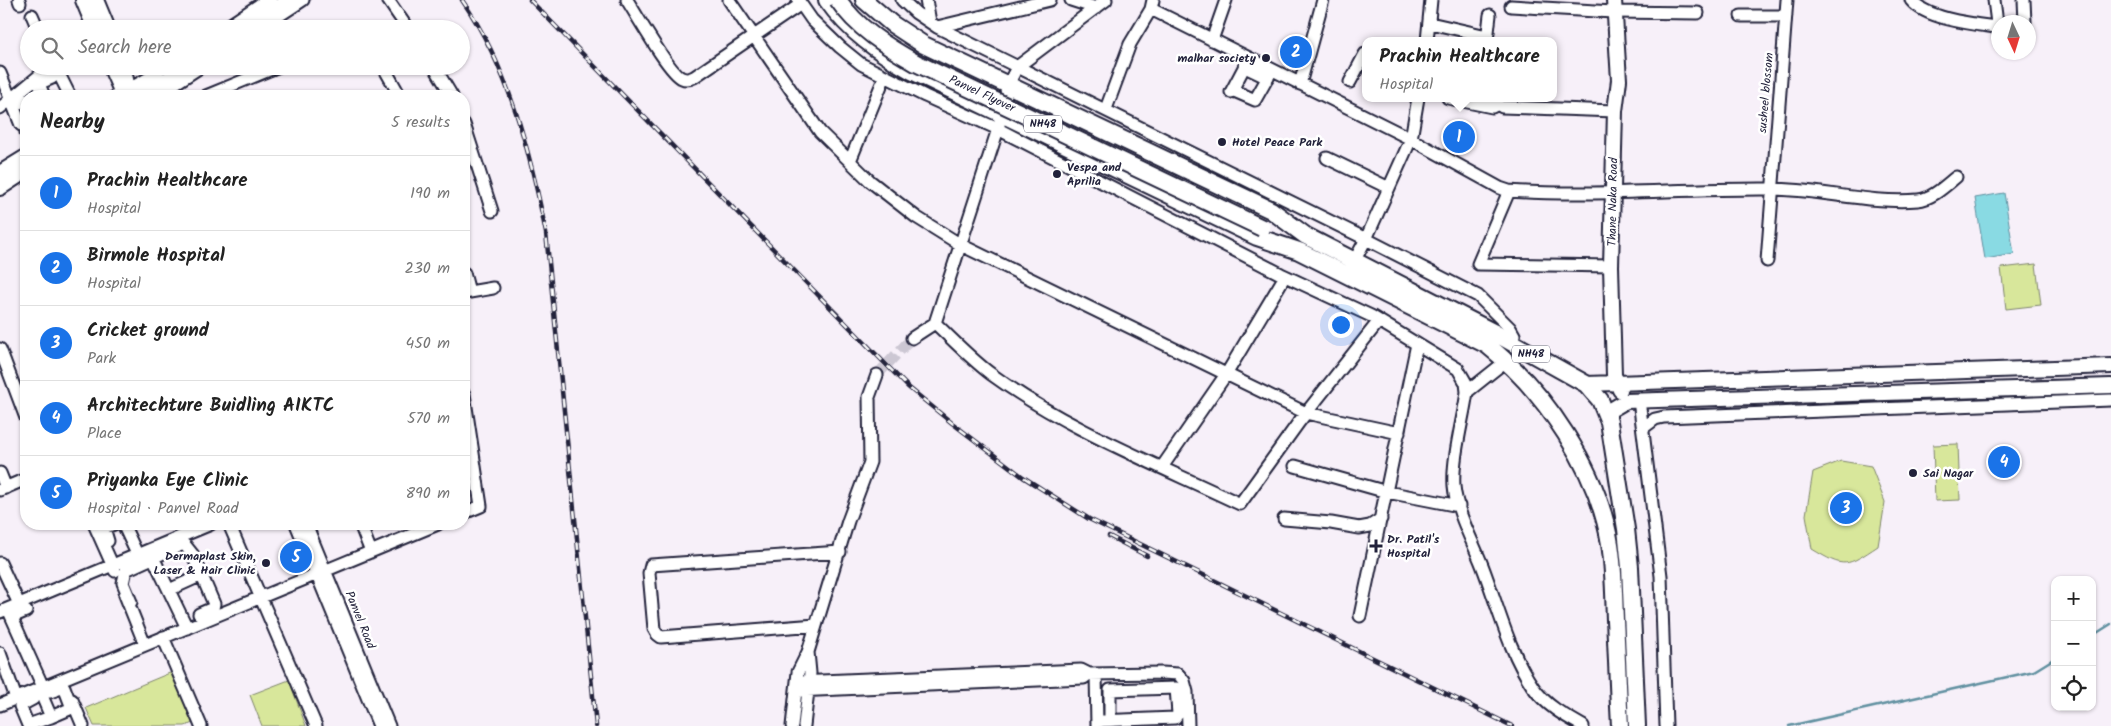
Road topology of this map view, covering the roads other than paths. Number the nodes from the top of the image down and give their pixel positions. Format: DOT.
graph roads {
  1 [pos="83,0"];
  2 [pos="96,0"];
  3 [pos="269,0"];
  4 [pos="289,0"];
  5 [pos="303,0"];
  6 [pos="388,0"];
  7 [pos="627,0"];
  8 [pos="729,0"];
  9 [pos="827,0"];
  10 [pos="838,0"];
  11 [pos="850,0"];
  12 [pos="864,0"];
  13 [pos="902,0"];
  14 [pos="926,0"];
  15 [pos="1050,0"];
  16 [pos="1071,0"];
  17 [pos="1106,0"];
  18 [pos="1226,0"];
  19 [pos="1323,0"];
  20 [pos="1430,0"];
  21 [pos="1787,0"];
  22 [pos="1911,0"];
  23 [pos="1994,0"];
  24 [pos="2024,0"];
  25 [pos="799,2"];
  26 [pos="1152,5"];
  27 [pos="1511,6"];
  28 [pos="1614,6"];
  29 [pos="1096,8"];
  30 [pos="1698,13"];
  31 [pos="32,15"];
  32 [pos="1490,15"];
  33 [pos="1996,15"];
  34 [pos="2025,15"];
  35 [pos="1741,16"];
  36 [pos="1786,16"];
  37 [pos="34,20"];
  38 [pos="91,20"];
  39 [pos="104,20"];
  40 [pos="239,20"];
  41 [pos="258,20"];
  42 [pos="273,20"];
  43 [pos="402,20"];
  44 [pos="1430,23"];
  45 [pos="934,25"];
  46 [pos="1991,27"];
  47 [pos="753,36"];
  48 [pos="1428,37"];
  49 [pos="1480,37"];
  50 [pos="1487,37"];
  51 [pos="1212,40"];
  52 [pos="1362,60"];
  53 [pos="1247,62"];
  54 [pos="1017,67"];
  55 [pos="0,73"];
  56 [pos="1270,74"];
  57 [pos="60,75"];
  58 [pos="116,75"];
  59 [pos="125,75"];
  60 [pos="163,75"];
  61 [pos="173,75"];
  62 [pos="182,75"];
  63 [pos="257,75"];
  64 [pos="388,75"];
  65 [pos="439,75"];
  66 [pos="43,76"];
  67 [pos="885,76"];
  68 [pos="1350,82"];
  69 [pos="1300,84"];
  70 [pos="1008,85"];
  71 [pos="153,88"];
  72 [pos="27,90"];
  73 [pos="40,90"];
  74 [pos="67,90"];
  75 [pos="127,90"];
  76 [pos="128,90"];
  77 [pos="221,90"];
  78 [pos="397,90"];
  79 [pos="448,90"];
  80 [pos="20,96"];
  81 [pos="20,101"];
  82 [pos="1417,102"];
  83 [pos="1468,102"];
  84 [pos="12,103"];
  85 [pos="1499,103"];
  86 [pos="1520,103"];
  87 [pos="0,108"];
  88 [pos="1106,109"];
  89 [pos="1615,111"];
  90 [pos="20,121"];
  91 [pos="1000,121"];
  92 [pos="1412,139"];
  93 [pos="470,143"];
  94 [pos="1327,158"];
  95 [pos="20,161"];
  96 [pos="850,161"];
  97 [pos="0,173"];
  98 [pos="20,175"];
  99 [pos="1956,176"];
  100 [pos="0,188"];
  101 [pos="1389,188"];
  102 [pos="1772,189"];
  103 [pos="1509,191"];
  104 [pos="1613,194"];
  105 [pos="492,211"];
  106 [pos="1264,223"];
  107 [pos="1366,239"];
  108 [pos="1303,243"];
  109 [pos="961,244"];
  110 [pos="1766,261"];
  111 [pos="1611,266"];
  112 [pos="1351,268"];
  113 [pos="1285,276"];
  114 [pos="493,288"];
  115 [pos="470,292"];
  116 [pos="1379,321"];
  117 [pos="935,323"];
  118 [pos="912,338"];
  119 [pos="1510,342"];
  120 [pos="1417,344"];
  121 [pos="0,349"];
  122 [pos="1506,360"];
  123 [pos="2111,366"];
  124 [pos="1227,373"];
  125 [pos="876,375"];
  126 [pos="1617,383"];
  127 [pos="1586,384"];
  128 [pos="2111,386"];
  129 [pos="1467,392"];
  130 [pos="2111,400"];
  131 [pos="1633,401"];
  132 [pos="20,402"];
  133 [pos="1306,413"];
  134 [pos="1609,422"];
  135 [pos="1643,428"];
  136 [pos="1399,433"];
  137 [pos="470,434"];
  138 [pos="1295,466"];
  139 [pos="1162,467"];
  140 [pos="0,473"];
  141 [pos="20,482"];
  142 [pos="3,489"];
  143 [pos="1387,492"];
  144 [pos="1459,506"];
  145 [pos="470,511"];
  146 [pos="1284,519"];
  147 [pos="1382,519"];
  148 [pos="97,530"];
  149 [pos="103,530"];
  150 [pos="126,530"];
  151 [pos="197,530"];
  152 [pos="232,530"];
  153 [pos="299,530"];
  154 [pos="308,530"];
  155 [pos="362,530"];
  156 [pos="420,530"];
  157 [pos="842,547"];
  158 [pos="152,550"];
  159 [pos="136,552"];
  160 [pos="371,552"];
  161 [pos="0,563"];
  162 [pos="113,566"];
  163 [pos="321,572"];
  164 [pos="202,575"];
  165 [pos="169,590"];
  166 [pos="260,597"];
  167 [pos="131,602"];
  168 [pos="11,608"];
  169 [pos="1360,616"];
  170 [pos="185,624"];
  171 [pos="816,625"];
  172 [pos="163,637"];
  173 [pos="145,645"];
  174 [pos="808,652"];
  175 [pos="0,653"];
  176 [pos="1093,674"];
  177 [pos="64,679"];
  178 [pos="808,686"];
  179 [pos="796,687"];
  180 [pos="41,691"];
  181 [pos="16,698"];
  182 [pos="0,705"];
  183 [pos="50,717"];
  184 [pos="1185,719"];
  185 [pos="1110,720"];
  186 [pos="1097,724"];
  187 [pos="83,726"];
  188 [pos="201,726"];
  189 [pos="316,726"];
  190 [pos="379,726"];
  191 [pos="389,726"];
  192 [pos="792,726"];
  193 [pos="804,726"];
  194 [pos="1583,726"];
  195 [pos="1620,726"];
  196 [pos="1637,726"];
  197 [pos="1666,726"];
  1 -- 38 [label="main road"];
  2 -- 39 [label="main road"];
  3 -- 40 [label="main road"];
  4 -- 41 [label="main road"];
  5 -- 42 [label="street"];
  6 -- 43 [label="street"];
  7 -- 47 [label="street"];
  8 -- 47 [label="street"];
  9 -- 91 [label="highway"];
  10 -- 106 [label="highway, Panvel Flyover / NH48, bridge"];
  11 -- 106 [label="highway, Panvel Flyover / NH48"];
  12 -- 70 [label="highway"];
  13 -- 45 [label="street"];
  14 -- 45 [label="street"];
  15 -- 45 [label="street"];
  16 -- 29 [label="street"];
  17 -- 29 [label="street"];
  18 -- 51 [label="street"];
  19 -- 69 [label="street"];
  20 -- 44 [label="street"];
  21 -- 36 [label="street, susheel blossom"];
  22 -- 46 [label="street"];
  23 -- 33 [label="street"];
  24 -- 34 [label="street"];
  25 -- 47 [label="street"];
  25 -- 67 [label="street"];
  26 -- 51 [label="street"];
  26 -- 88 [label="street"];
  27 -- 28 [label="street"];
  28 -- 30 [label="street"];
  28 -- 89 [label="main road, Thane Naka Road"];
  29 -- 54 [label="street"];
  31 -- 37 [label="street"];
  32 -- 50 [label="street"];
  35 -- 36 [label="street"];
  36 -- 102 [label="street, susheel blossom"];
  44 -- 48 [label="street"];
  44 -- 49 [label="street"];
  45 -- 54 [label="street"];
  47 -- 96 [label="street"];
  51 -- 53 [label="street"];
  52 -- 68 [label="street"];
  53 -- 56 [label="street"];
  53 -- 56 [label="street"];
  54 -- 70 [label="street"];
  54 -- 88 [label="street"];
  55 -- 84 [label="street"];
  56 -- 69 [label="street"];
  57 -- 74 [label="street"];
  58 -- 75 [label="main road"];
  59 -- 76 [label="main road"];
  60 -- 71 [label="main road"];
  61 -- 71 [label="main road"];
  62 -- 71 [label="street"];
  63 -- 77 [label="street"];
  64 -- 78 [label="street"];
  65 -- 79 [label="street"];
  66 -- 72 [label="street"];
  66 -- 73 [label="street"];
  67 -- 91 [label="street"];
  67 -- 96 [label="street"];
  69 -- 92 [label="street"];
  70 -- 91 [label="street"];
  70 -- 108 [label="highway"];
  80 -- 84 [label="street"];
  81 -- 84 [label="street"];
  82 -- 92 [label="street"];
  83 -- 85 [label="street"];
  84 -- 87 [label="street"];
  84 -- 90 [label="street"];
  85 -- 86 [label="street"];
  86 -- 89 [label="street"];
  88 -- 107 [label="street"];
  89 -- 104 [label="main road, Thane Naka Road"];
  91 -- 108 [label="highway"];
  91 -- 109 [label="street"];
  91 -- 113 [label="street"];
  92 -- 101 [label="street"];
  92 -- 103 [label="street"];
  93 -- 105 [label="street"];
  94 -- 101 [label="street"];
  95 -- 97 [label="main road"];
  96 -- 109 [label="street"];
  98 -- 100 [label="main road"];
  99 -- 102 [label="street"];
  101 -- 107 [label="street"];
  102 -- 104 [label="street"];
  102 -- 110 [label="street, susheel blossom"];
  103 -- 104 [label="street"];
  103 -- 111 [label="street"];
  104 -- 111 [label="main road, Thane Naka Road"];
  106 -- 108 [label="highway, Panvel Flyover / NH48"];
  107 -- 112 [label="street"];
  107 -- 119 [label="street"];
  108 -- 112 [label="highway, NH48"];
  109 -- 117 [label="street"];
  109 -- 124 [label="street"];
  111 -- 126 [label="main road, Thane Naka Road"];
  112 -- 119 [label="highway, NH48"];
  112 -- 122 [label="highway, NH48"];
  113 -- 116 [label="street"];
  113 -- 124 [label="street"];
  114 -- 115 [label="street"];
  116 -- 120 [label="street"];
  116 -- 133 [label="street"];
  117 -- 118 [label="street"];
  117 -- 139 [label="street"];
  119 -- 127 [label="highway, NH48"];
  120 -- 129 [label="street"];
  120 -- 136 [label="street"];
  121 -- 132 [label="street"];
  122 -- 129 [label="street"];
  122 -- 195 [label="highway, NH48"];
  123 -- 126 [label="main road"];
  124 -- 133 [label="street"];
  124 -- 139 [label="street"];
  125 -- 157 [label="street"];
  126 -- 127 [label="main road"];
  126 -- 131 [label="main road, Thane Naka Road"];
  127 -- 134 [label="highway, NH48"];
  128 -- 131 [label="main road"];
  129 -- 144 [label="street"];
  130 -- 135 [label="street"];
  131 -- 134 [label="main road"];
  131 -- 135 [label="street"];
  133 -- 136 [label="street"];
  133 -- 139 [label="street"];
  134 -- 196 [label="highway, NH48"];
  135 -- 197 [label="street"];
  136 -- 143 [label="street"];
  137 -- 145 [label="street"];
  138 -- 143 [label="street"];
  140 -- 142 [label="street"];
  141 -- 142 [label="street"];
  143 -- 144 [label="street"];
  143 -- 147 [label="street"];
  144 -- 194 [label="street"];
  146 -- 147 [label="street"];
  147 -- 169 [label="street"];
  148 -- 162 [label="street"];
  149 -- 159 [label="street"];
  150 -- 159 [label="street"];
  151 -- 158 [label="street"];
  152 -- 166 [label="street"];
  153 -- 163 [label="street, Panvel Road"];
  154 -- 163 [label="street, Panvel Road"];
  155 -- 160 [label="street"];
  156 -- 160 [label="street"];
  157 -- 171 [label="street"];
  157 -- 171 [label="street"];
  158 -- 159 [label="street"];
  158 -- 164 [label="street"];
  158 -- 165 [label="street"];
  158 -- 167 [label="street"];
  159 -- 162 [label="street"];
  160 -- 163 [label="street"];
  161 -- 168 [label="street"];
  162 -- 168 [label="street"];
  162 -- 173 [label="street"];
  163 -- 166 [label="street"];
  163 -- 190 [label="street, Panvel Road"];
  163 -- 191 [label="street, Panvel Road"];
  164 -- 165 [label="street"];
  164 -- 170 [label="street"];
  165 -- 170 [label="street"];
  166 -- 170 [label="street"];
  166 -- 189 [label="street"];
  168 -- 180 [label="street"];
  170 -- 172 [label="street"];
  171 -- 174 [label="street"];
  172 -- 173 [label="street"];
  172 -- 188 [label="street"];
  173 -- 177 [label="street"];
  174 -- 178 [label="street"];
  174 -- 179 [label="street"];
  175 -- 181 [label="street"];
  176 -- 178 [label="street"];
  176 -- 184 [label="street"];
  176 -- 186 [label="street"];
  177 -- 180 [label="street"];
  177 -- 187 [label="street"];
  178 -- 179 [label="street"];
  178 -- 193 [label="street"];
  179 -- 192 [label="street"];
  180 -- 181 [label="street"];
  180 -- 183 [label="street"];
  180 -- 183 [label="street"];
  180 -- 183 [label="street"];
  181 -- 182 [label="street"];
  184 -- 185 [label="street"];
  184 -- 185 [label="street"];
  185 -- 186 [label="street"];
}
